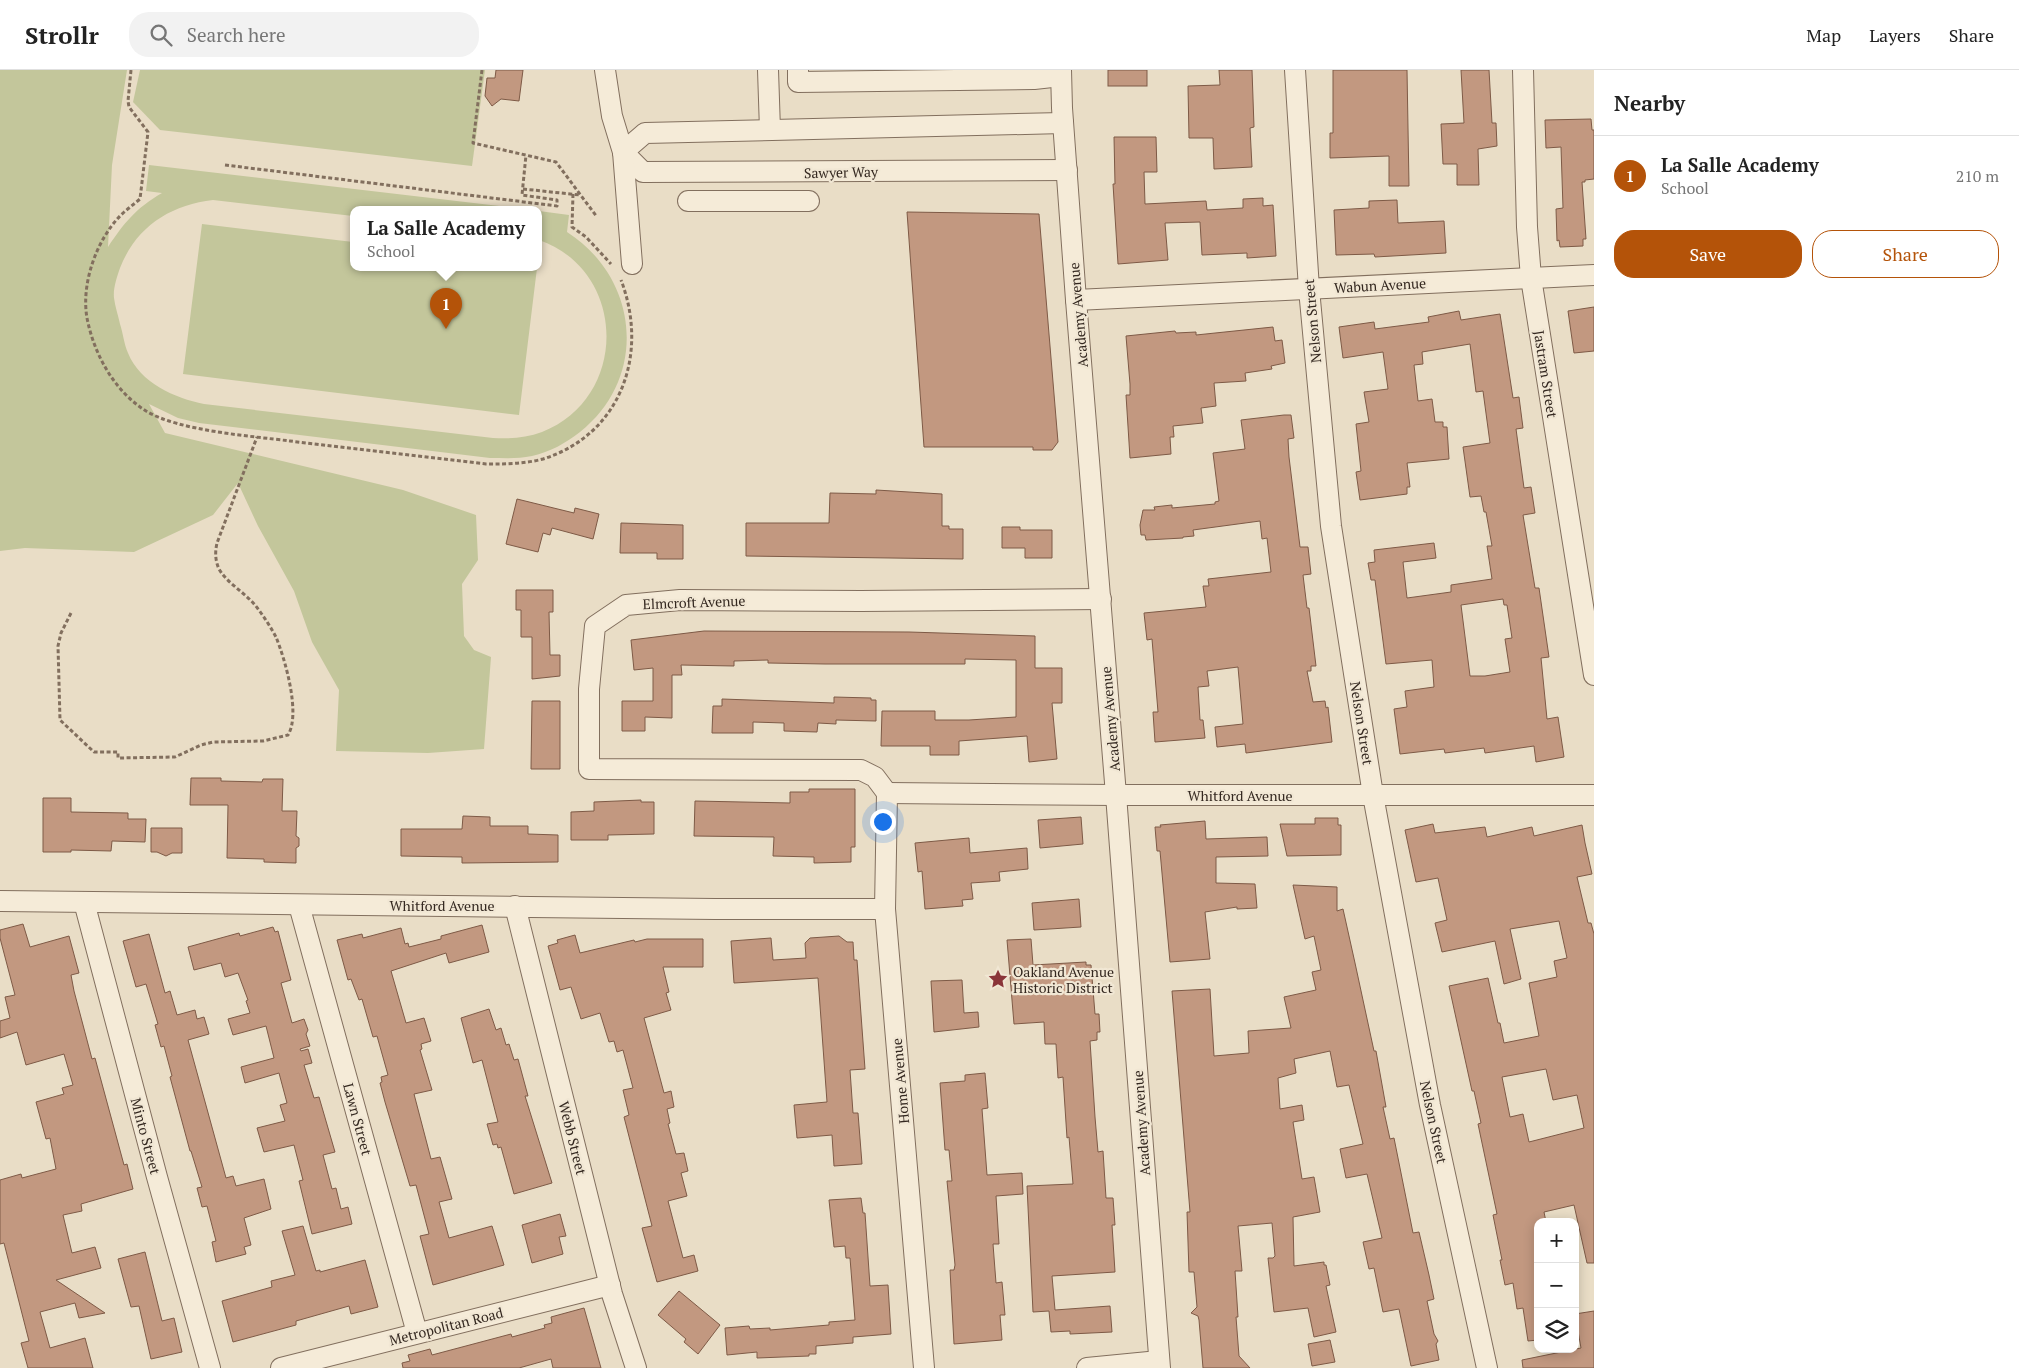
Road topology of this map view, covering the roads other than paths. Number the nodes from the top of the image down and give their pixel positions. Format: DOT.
graph roads {
  1 [pos="605,70"];
  2 [pos="768,70"];
  3 [pos="798,70"];
  4 [pos="1295,70"];
  5 [pos="1523,70"];
  6 [pos="1061,73"];
  7 [pos="1063,123"];
  8 [pos="770,130"];
  9 [pos="623,152"];
  10 [pos="1067,170"];
  11 [pos="688,201"];
  12 [pos="809,201"];
  13 [pos="622,269"];
  14 [pos="1594,275"];
  15 [pos="1531,278"];
  16 [pos="1309,289"];
  17 [pos="1076,300"];
  18 [pos="1101,599"];
  19 [pos="1594,675"];
  20 [pos="887,793"];
  21 [pos="1116,795"];
  22 [pos="1373,795"];
  23 [pos="1594,795"];
  24 [pos="0,900"];
  25 [pos="84,902"];
  26 [pos="299,904"];
  27 [pos="515,906"];
  28 [pos="885,909"];
  29 [pos="610,1285"];
  30 [pos="418,1333"];
  31 [pos="1160,1365"];
  32 [pos="210,1368"];
  33 [pos="281,1368"];
  34 [pos="636,1368"];
  35 [pos="924,1368"];
  36 [pos="1087,1368"];
  37 [pos="1487,1368"];
  1 -- 9 [label="street, Sawyer Way"];
  2 -- 8 [label="street"];
  3 -- 6 [label="street"];
  4 -- 16 [label="street, Nelson Street"];
  5 -- 15 [label="street, Jastram Street"];
  6 -- 7 [label="street, Academy Avenue"];
  7 -- 8 [label="street"];
  7 -- 10 [label="street, Academy Avenue"];
  8 -- 9 [label="street"];
  9 -- 10 [label="street, Sawyer Way"];
  9 -- 13 [label="street"];
  10 -- 17 [label="street, Academy Avenue"];
  11 -- 12 [label="street"];
  14 -- 15 [label="street, Wabun Avenue"];
  15 -- 16 [label="street, Wabun Avenue"];
  15 -- 19 [label="street, Jastram Street"];
  16 -- 17 [label="street, Wabun Avenue"];
  16 -- 22 [label="street, Nelson Street"];
  17 -- 18 [label="street, Academy Avenue"];
  18 -- 20 [label="street, Elmcroft Avenue"];
  18 -- 21 [label="street, Academy Avenue"];
  20 -- 21 [label="street, Whitford Avenue"];
  20 -- 28 [label="street, Home Avenue"];
  21 -- 22 [label="street, Whitford Avenue"];
  21 -- 31 [label="street, Academy Avenue"];
  22 -- 23 [label="street, Whitford Avenue"];
  22 -- 37 [label="street, Nelson Street"];
  24 -- 25 [label="street, Whitford Avenue"];
  25 -- 26 [label="street, Whitford Avenue"];
  25 -- 32 [label="street, Minto Street"];
  26 -- 27 [label="street, Whitford Avenue"];
  26 -- 30 [label="street, Lawn Street"];
  27 -- 28 [label="street, Whitford Avenue"];
  27 -- 29 [label="street, Webb Street"];
  28 -- 35 [label="street, Home Avenue"];
  29 -- 30 [label="street, Metropolitan Road"];
  29 -- 34 [label="street, Webb Street"];
  30 -- 33 [label="street, Metropolitan Road"];
  31 -- 36 [label="street"];
}
